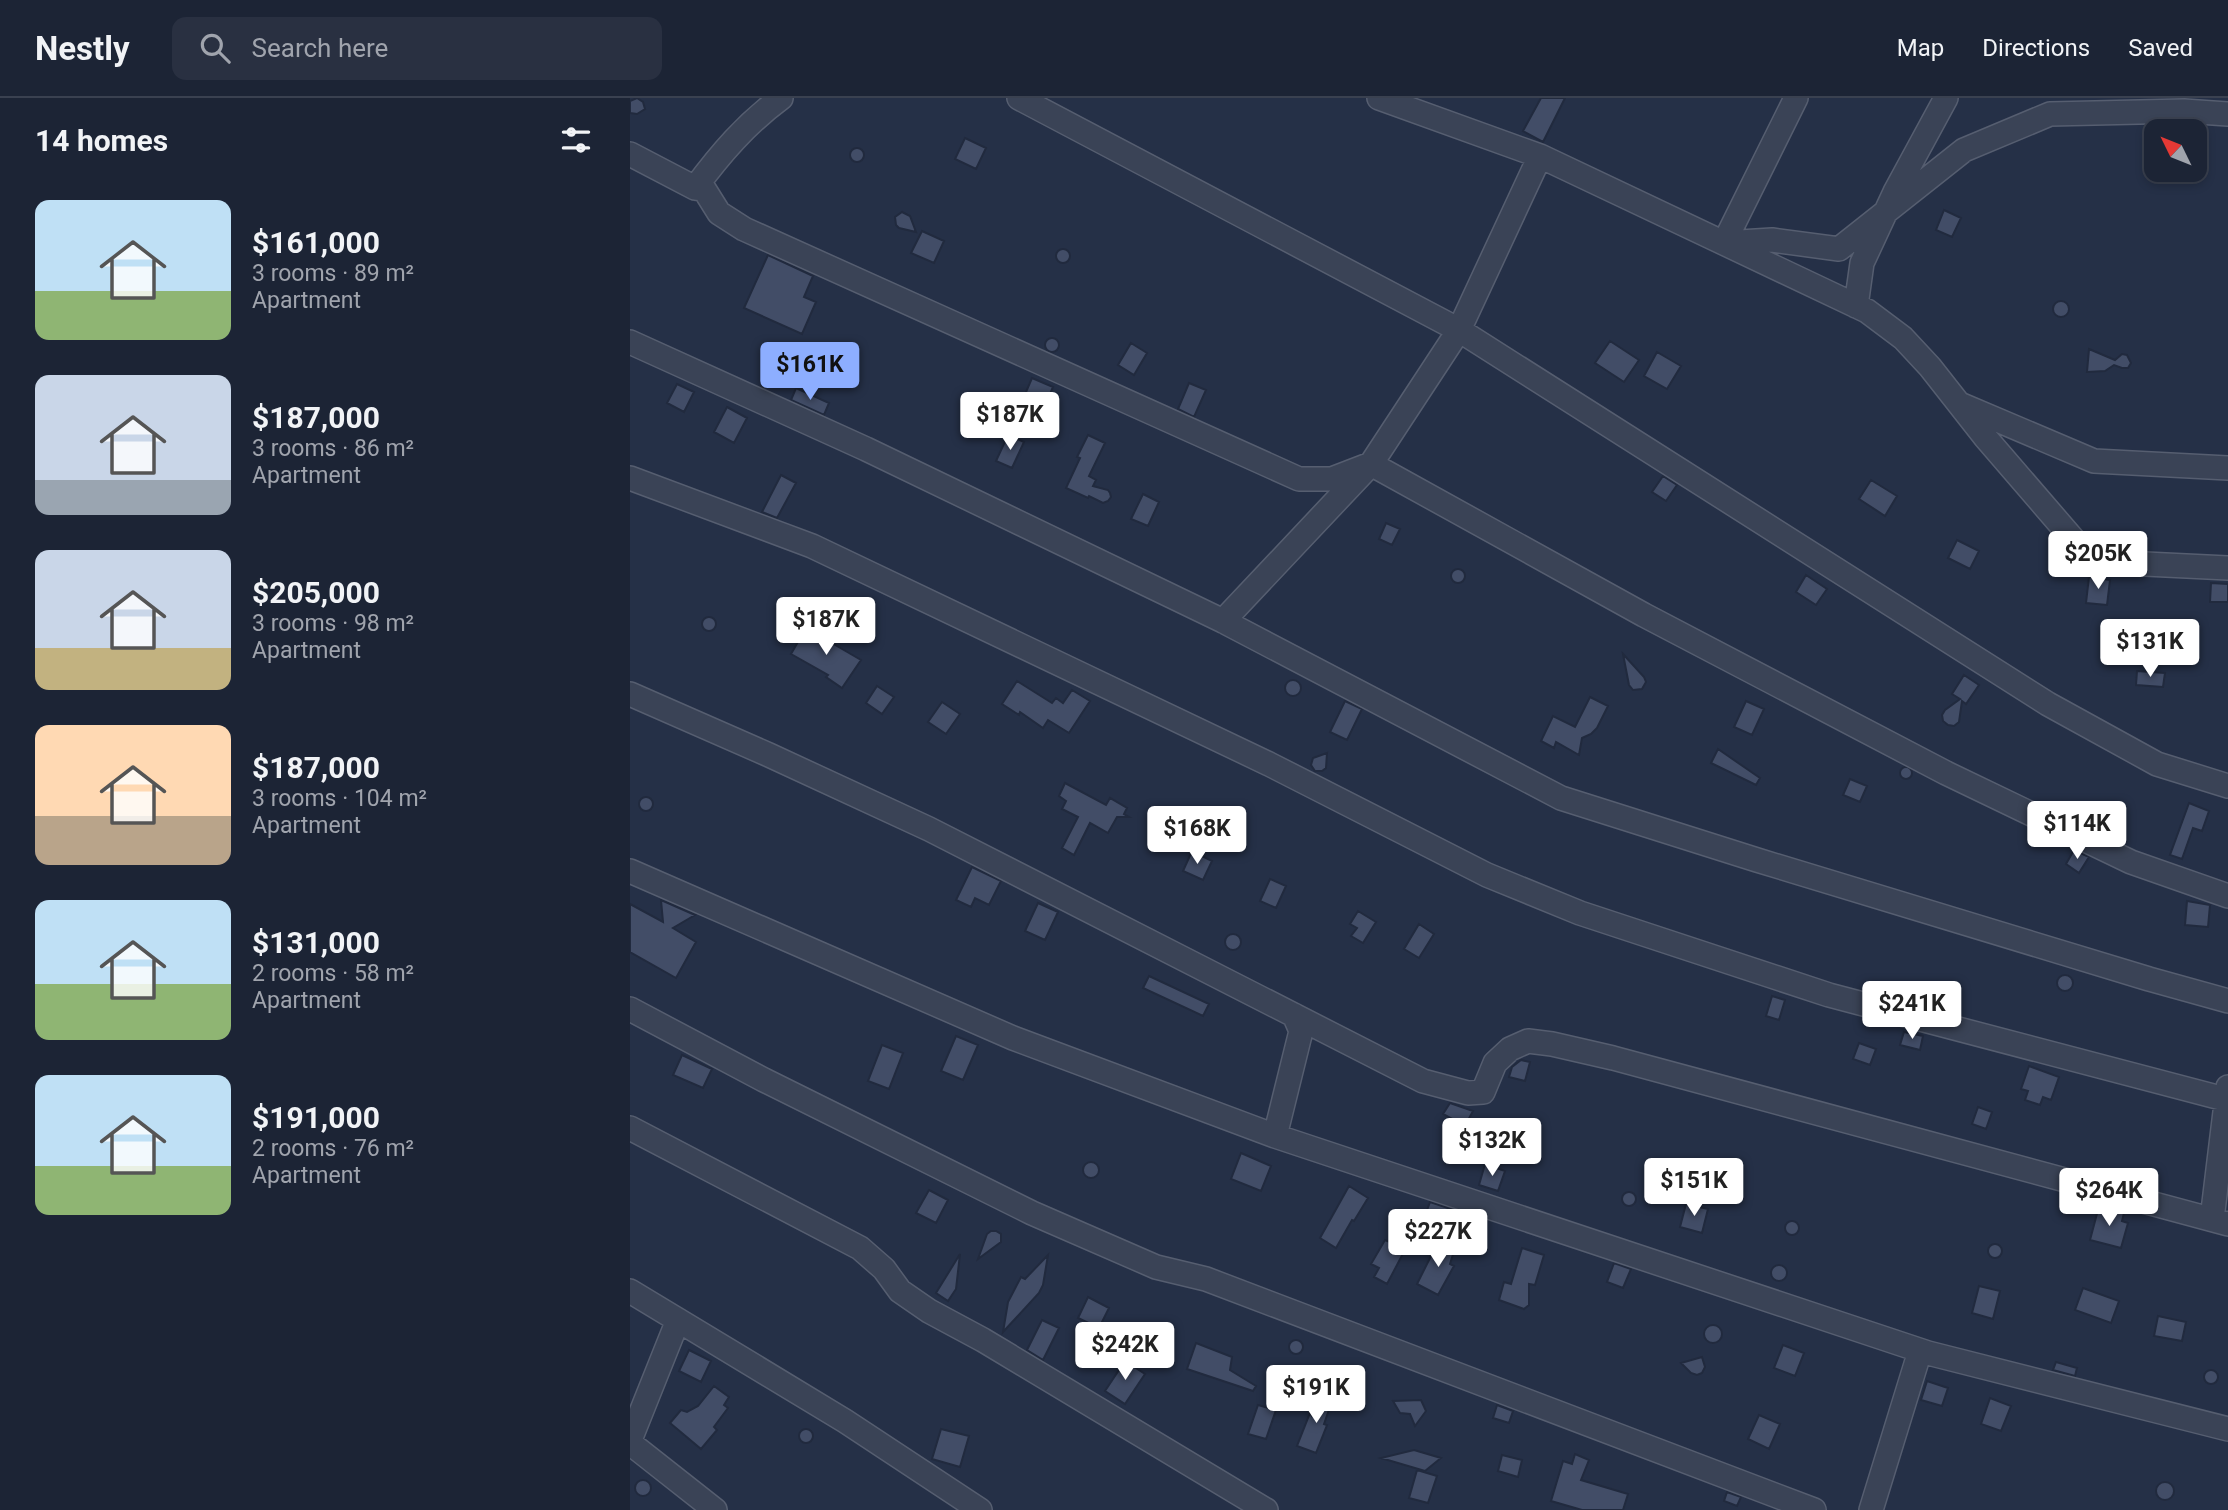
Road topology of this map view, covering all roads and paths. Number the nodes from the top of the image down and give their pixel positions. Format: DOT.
graph roads {
  1 [pos="781,98"];
  2 [pos="1018,98"];
  3 [pos="1379,98"];
  4 [pos="1796,98"];
  5 [pos="1946,98"];
  6 [pos="2228,114"];
  7 [pos="630,154"];
  8 [pos="1540,156"];
  9 [pos="695,188"];
  10 [pos="1885,215"];
  11 [pos="1724,243"];
  12 [pos="1856,306"];
  13 [pos="1459,330"];
  14 [pos="630,342"];
  15 [pos="1959,404"];
  16 [pos="1371,464"];
  17 [pos="2228,468"];
  18 [pos="630,478"];
  19 [pos="2228,568"];
  20 [pos="1223,621"];
  21 [pos="630,694"];
  22 [pos="2228,786"];
  23 [pos="630,871"];
  24 [pos="2228,896"];
  25 [pos="2228,1001"];
  26 [pos="630,1009"];
  27 [pos="1294,1016"];
  28 [pos="2227,1095"];
  29 [pos="630,1128"];
  30 [pos="1275,1136"];
  31 [pos="2220,1221"];
  32 [pos="630,1292"];
  33 [pos="678,1320"];
  34 [pos="1920,1351"];
  35 [pos="2228,1429"];
  36 [pos="630,1441"];
  37 [pos="715,1510"];
  38 [pos="980,1510"];
  39 [pos="1266,1510"];
  40 [pos="1814,1510"];
  41 [pos="1871,1510"];
  1 -- 9 [label="street"];
  2 -- 13 [label="street"];
  3 -- 8 [label="street"];
  4 -- 11 [label="street"];
  5 -- 10 [label="street"];
  6 -- 10 [label="street"];
  7 -- 9 [label="street"];
  8 -- 11 [label="street"];
  8 -- 13 [label="street"];
  9 -- 16 [label="street"];
  10 -- 11 [label="street"];
  10 -- 12 [label="street"];
  11 -- 12 [label="street"];
  12 -- 15 [label="street"];
  13 -- 16 [label="street"];
  13 -- 22 [label="street"];
  14 -- 20 [label="street"];
  15 -- 17 [label="street"];
  15 -- 19 [label="street"];
  16 -- 20 [label="street"];
  16 -- 24 [label="street"];
  18 -- 28 [label="street"];
  20 -- 25 [label="street"];
  21 -- 27 [label="street"];
  23 -- 30 [label="street"];
  26 -- 40 [label="street"];
  27 -- 30 [label="street"];
  27 -- 31 [label="street"];
  28 -- 31 [label="street"];
  29 -- 39 [label="street"];
  30 -- 34 [label="street"];
  32 -- 33 [label="street"];
  33 -- 36 [label="street"];
  33 -- 38 [label="street"];
  34 -- 35 [label="street"];
  34 -- 41 [label="street"];
  36 -- 37 [label="street"];
}
